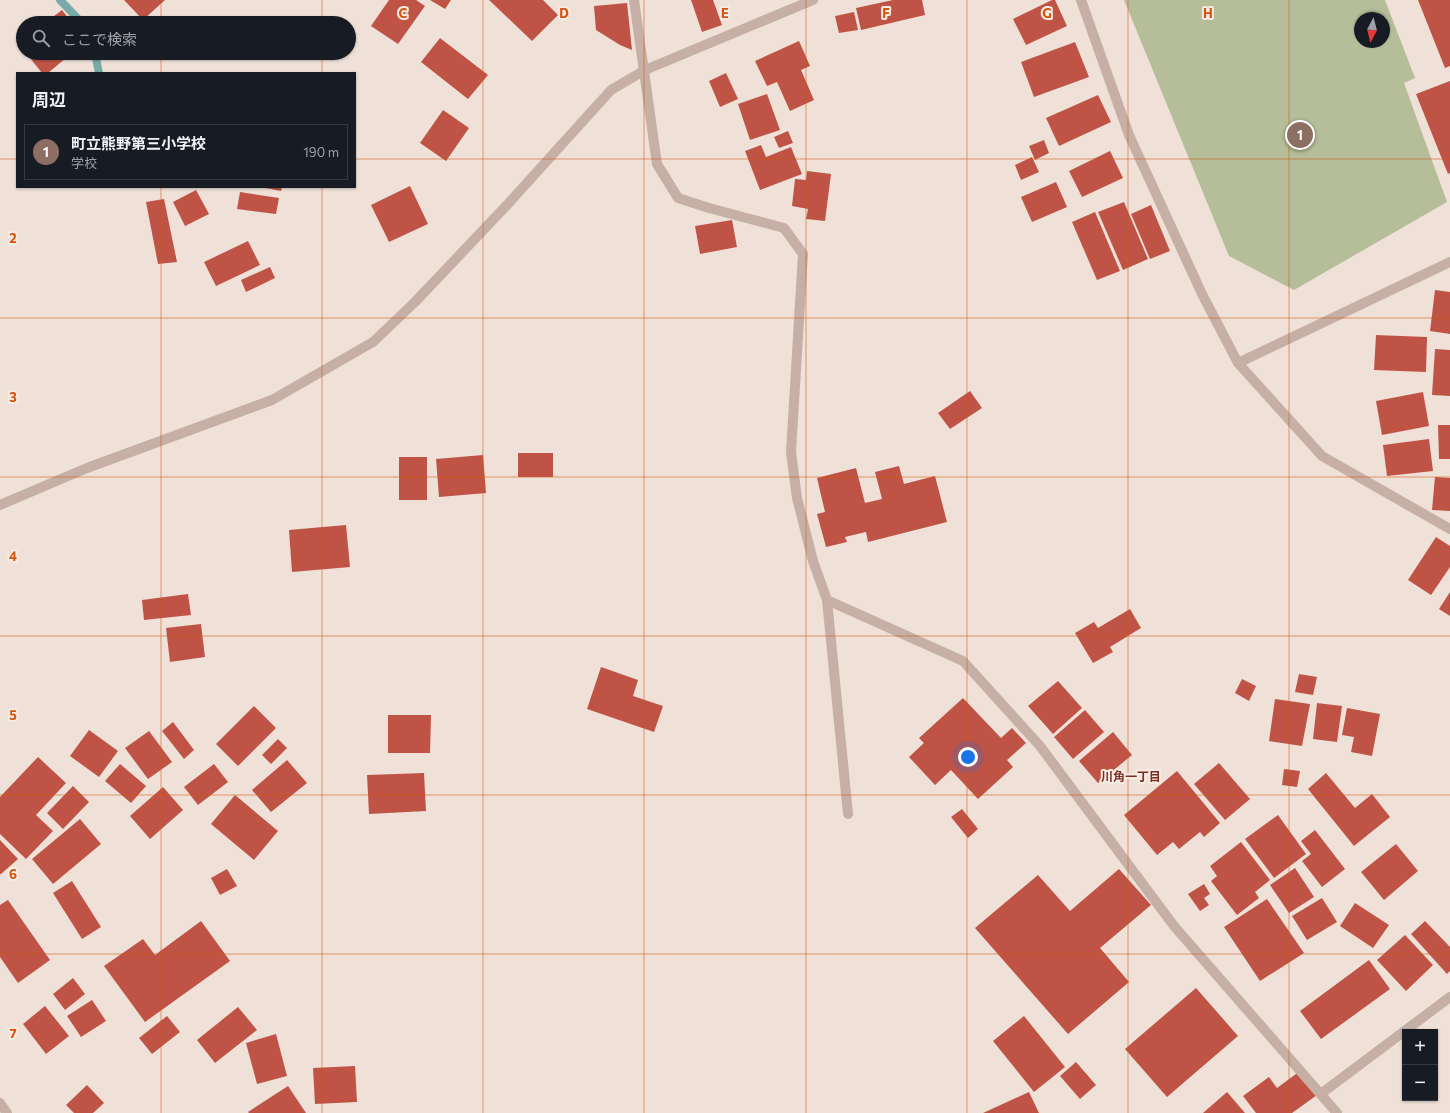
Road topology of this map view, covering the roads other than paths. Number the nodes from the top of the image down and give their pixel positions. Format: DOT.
graph roads {
  1 [pos="634,0"];
  2 [pos="813,0"];
  3 [pos="1081,0"];
  4 [pos="645,70"];
  5 [pos="1450,262"];
  6 [pos="1238,363"];
  7 [pos="0,505"];
  8 [pos="1450,529"];
  9 [pos="827,600"];
  10 [pos="848,814"];
  11 [pos="1450,997"];
  12 [pos="1322,1093"];
  13 [pos="0,1103"];
  14 [pos="7,1113"];
  15 [pos="1337,1113"];
  1 -- 4 [label="street"];
  2 -- 4 [label="street"];
  3 -- 6 [label="street"];
  4 -- 7 [label="street"];
  4 -- 9 [label="street"];
  5 -- 6 [label="street"];
  6 -- 8 [label="street"];
  9 -- 10 [label="street"];
  9 -- 12 [label="street"];
  11 -- 12 [label="street"];
  12 -- 15 [label="street"];
  13 -- 14 [label="street"];
}
